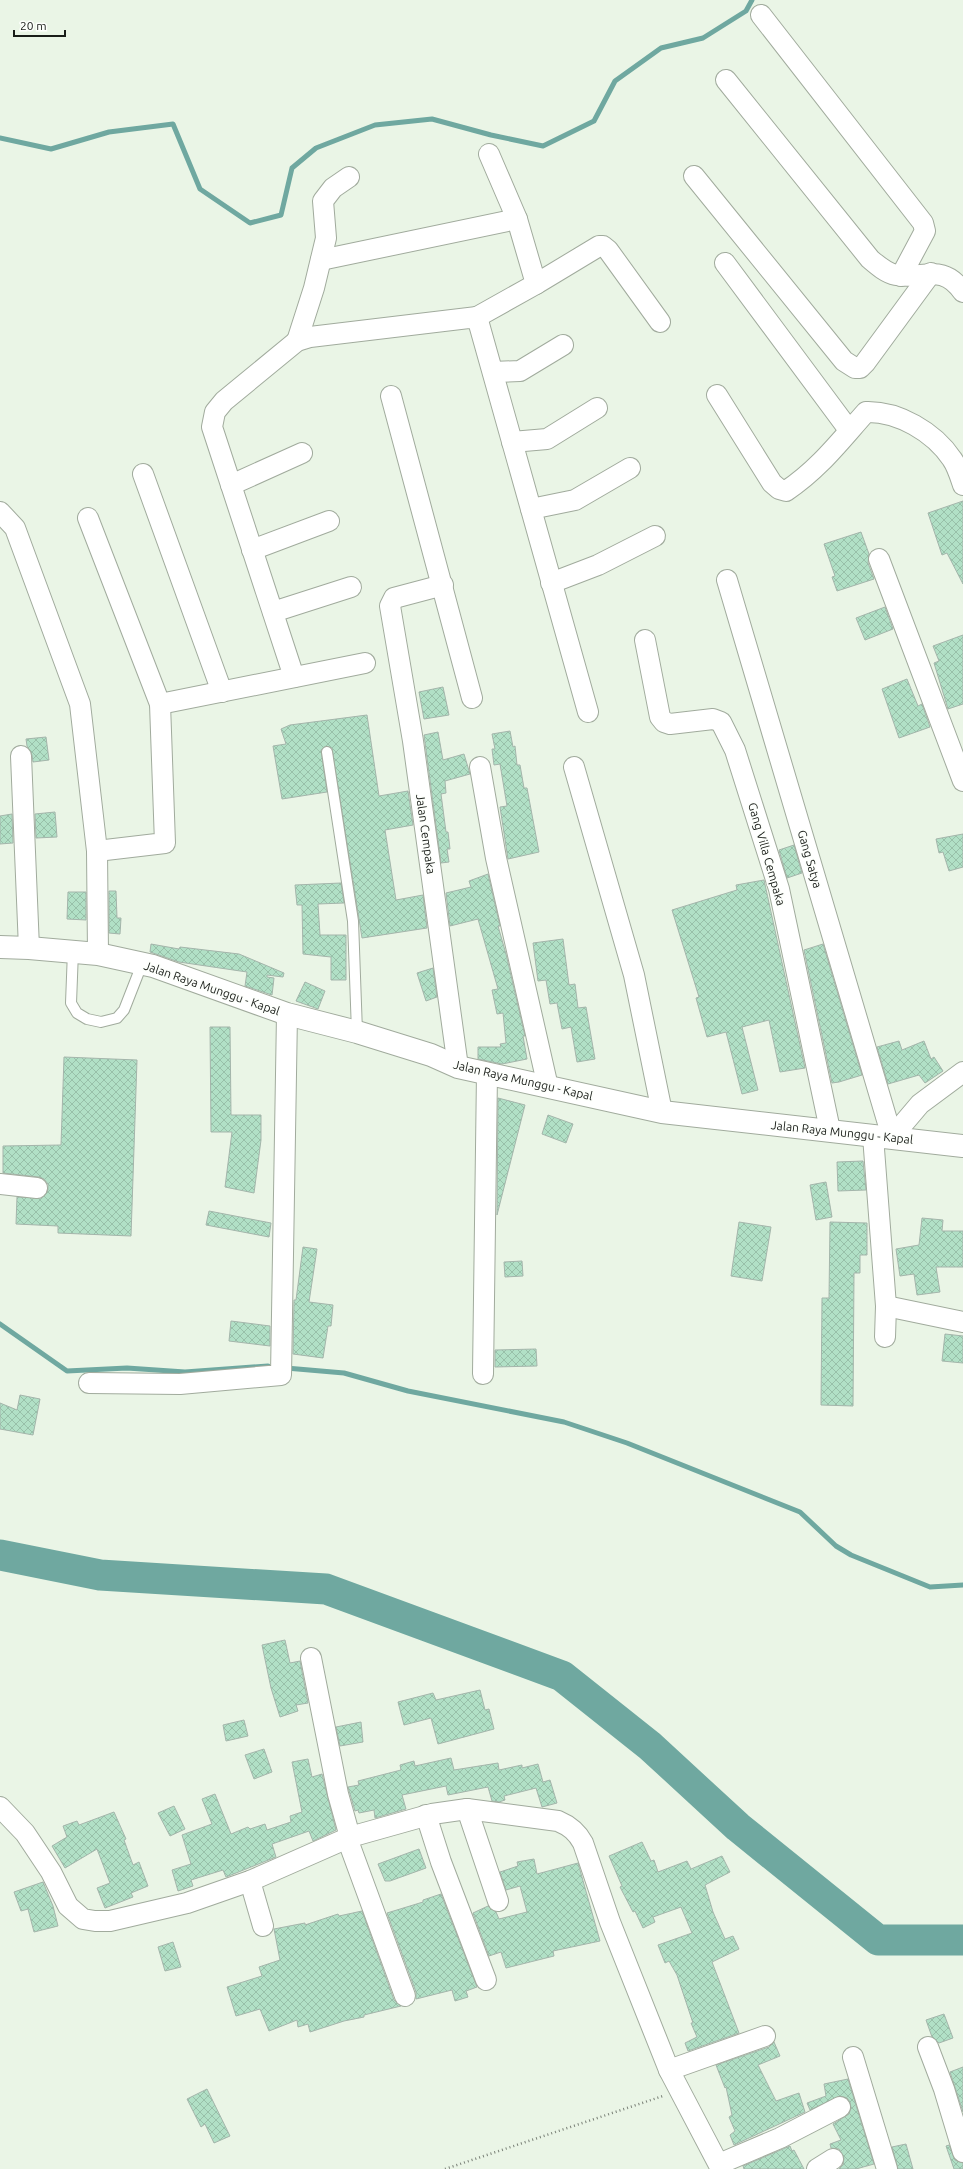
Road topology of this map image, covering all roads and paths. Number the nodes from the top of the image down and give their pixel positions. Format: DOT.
graph roads {
  1 [pos="761,15"];
  2 [pos="726,80"];
  3 [pos="489,154"];
  4 [pos="694,176"];
  5 [pos="349,177"];
  6 [pos="517,219"];
  7 [pos="321,260"];
  8 [pos="725,263"];
  9 [pos="931,273"];
  10 [pos="901,276"];
  11 [pos="536,284"];
  12 [pos="963,292"];
  13 [pos="477,316"];
  14 [pos="660,322"];
  15 [pos="297,341"];
  16 [pos="563,345"];
  17 [pos="492,372"];
  18 [pos="718,395"];
  19 [pos="391,396"];
  20 [pos="597,408"];
  21 [pos="849,430"];
  22 [pos="512,442"];
  23 [pos="302,453"];
  24 [pos="630,468"];
  25 [pos="143,474"];
  26 [pos="231,485"];
  27 [pos="963,485"];
  28 [pos="531,509"];
  29 [pos="0,512"];
  30 [pos="88,518"];
  31 [pos="329,521"];
  32 [pos="655,536"];
  33 [pos="252,550"];
  34 [pos="879,559"];
  35 [pos="727,580"];
  36 [pos="551,583"];
  37 [pos="443,585"];
  38 [pos="352,587"];
  39 [pos="273,612"];
  40 [pos="645,640"];
  41 [pos="365,663"];
  42 [pos="294,677"];
  43 [pos="222,692"];
  44 [pos="472,698"];
  45 [pos="160,704"];
  46 [pos="588,712"];
  47 [pos="327,752"];
  48 [pos="21,756"];
  49 [pos="480,767"];
  50 [pos="574,767"];
  51 [pos="963,781"];
  52 [pos="97,851"];
  53 [pos="0,947"];
  54 [pos="29,948"];
  55 [pos="73,951"];
  56 [pos="98,954"];
  57 [pos="142,964"];
  58 [pos="287,1014"];
  59 [pos="357,1032"];
  60 [pos="458,1067"];
  61 [pos="963,1072"];
  62 [pos="487,1073"];
  63 [pos="548,1087"];
  64 [pos="662,1112"];
  65 [pos="830,1130"];
  66 [pos="882,1137"];
  67 [pos="963,1146"];
  68 [pos="0,1184"];
  69 [pos="37,1188"];
  70 [pos="886,1306"];
  71 [pos="963,1322"];
  72 [pos="885,1337"];
  73 [pos="483,1374"];
  74 [pos="89,1383"];
  75 [pos="311,1658"];
  76 [pos="0,1807"];
  77 [pos="467,1809"];
  78 [pos="426,1815"];
  79 [pos="348,1838"];
  80 [pos="250,1881"];
  81 [pos="498,1901"];
  82 [pos="263,1926"];
  83 [pos="486,1980"];
  84 [pos="405,1996"];
  85 [pos="765,2036"];
  86 [pos="928,2047"];
  87 [pos="853,2057"];
  88 [pos="669,2070"];
  89 [pos="679,2091"];
  90 [pos="840,2107"];
  91 [pos="963,2152"];
  92 [pos="720,2166"];
  93 [pos="445,2169"];
  94 [pos="887,2169"];
  1 -- 10 [label="street"];
  2 -- 10 [label="street"];
  3 -- 6 [label="street"];
  4 -- 9 [label="street"];
  5 -- 7 [label="street"];
  6 -- 7 [label="street"];
  6 -- 11 [label="street"];
  7 -- 15 [label="street"];
  8 -- 21 [label="street"];
  9 -- 10 [label="street"];
  9 -- 12 [label="street"];
  11 -- 13 [label="street"];
  11 -- 14 [label="street"];
  13 -- 15 [label="street"];
  13 -- 17 [label="street"];
  15 -- 26 [label="street"];
  16 -- 17 [label="street"];
  17 -- 22 [label="street"];
  18 -- 21 [label="street"];
  19 -- 37 [label="street"];
  20 -- 22 [label="street"];
  21 -- 27 [label="street"];
  22 -- 28 [label="street"];
  23 -- 26 [label="street"];
  24 -- 28 [label="street"];
  25 -- 43 [label="street"];
  26 -- 33 [label="street"];
  28 -- 36 [label="street"];
  29 -- 52 [label="street"];
  30 -- 45 [label="street"];
  31 -- 33 [label="street"];
  32 -- 36 [label="street"];
  33 -- 39 [label="street"];
  34 -- 51 [label="street"];
  35 -- 66 [label="street, Gang Satya"];
  36 -- 46 [label="street"];
  37 -- 44 [label="street"];
  37 -- 60 [label="street, Jalan Cempaka"];
  38 -- 39 [label="street"];
  39 -- 42 [label="street"];
  40 -- 65 [label="street, Gang Villa Cempaka"];
  41 -- 42 [label="street"];
  42 -- 43 [label="street"];
  43 -- 45 [label="street"];
  45 -- 52 [label="street"];
  47 -- 59 [label="lane"];
  48 -- 54 [label="street"];
  49 -- 63 [label="street"];
  50 -- 64 [label="street"];
  52 -- 56 [label="street"];
  53 -- 54 [label="street, Jalan Raya Munggu - Kapal"];
  54 -- 55 [label="street, Jalan Raya Munggu - Kapal"];
  55 -- 56 [label="street, Jalan Raya Munggu - Kapal"];
  55 -- 57 [label="lane"];
  56 -- 57 [label="street, Jalan Raya Munggu - Kapal"];
  57 -- 58 [label="street, Jalan Raya Munggu - Kapal"];
  58 -- 59 [label="street, Jalan Raya Munggu - Kapal"];
  58 -- 74 [label="street"];
  59 -- 60 [label="street, Jalan Raya Munggu - Kapal"];
  60 -- 62 [label="street, Jalan Raya Munggu - Kapal"];
  61 -- 66 [label="street"];
  62 -- 63 [label="street, Jalan Raya Munggu - Kapal"];
  62 -- 73 [label="street"];
  63 -- 64 [label="street, Jalan Raya Munggu - Kapal"];
  64 -- 65 [label="street, Jalan Raya Munggu - Kapal"];
  65 -- 66 [label="street, Jalan Raya Munggu - Kapal"];
  66 -- 67 [label="street, Jalan Raya Munggu - Kapal"];
  66 -- 70 [label="street, Gang Satya"];
  68 -- 69 [label="street"];
  70 -- 71 [label="street"];
  70 -- 72 [label="street, Gang Satya"];
  75 -- 79 [label="street"];
  76 -- 80 [label="street"];
  77 -- 78 [label="street"];
  77 -- 81 [label="street"];
  77 -- 88 [label="street"];
  78 -- 79 [label="street"];
  78 -- 83 [label="street"];
  79 -- 80 [label="street"];
  79 -- 84 [label="street"];
  80 -- 82 [label="street"];
  85 -- 88 [label="street"];
  86 -- 91 [label="street"];
  87 -- 94 [label="street"];
  88 -- 89 [label="street"];
  89 -- 92 [label="street"];
  89 -- 93 [label="path"];
  90 -- 92 [label="street"];
}
